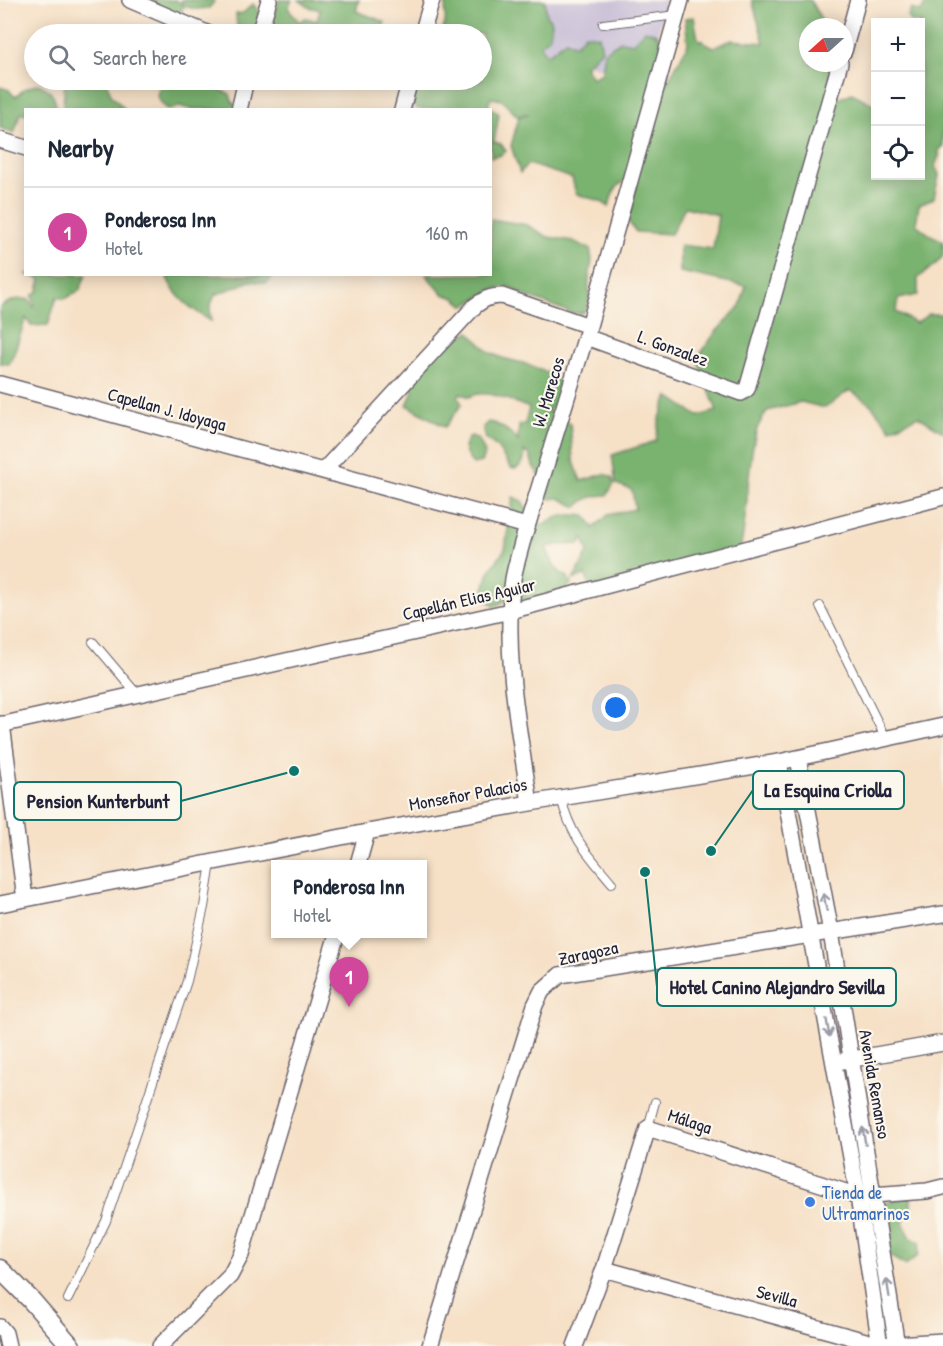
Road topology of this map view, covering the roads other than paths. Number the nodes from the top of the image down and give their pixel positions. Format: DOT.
graph roads {
  1 [pos="130,0"];
  2 [pos="268,0"];
  3 [pos="432,0"];
  4 [pos="858,0"];
  5 [pos="679,7"];
  6 [pos="853,18"];
  7 [pos="186,24"];
  8 [pos="262,24"];
  9 [pos="425,24"];
  10 [pos="603,24"];
  11 [pos="837,72"];
  12 [pos="244,90"];
  13 [pos="407,90"];
  14 [pos="239,108"];
  15 [pos="403,108"];
  16 [pos="0,140"];
  17 [pos="24,147"];
  18 [pos="587,332"];
  19 [pos="0,384"];
  20 [pos="324,471"];
  21 [pos="943,497"];
  22 [pos="527,526"];
  23 [pos="820,606"];
  24 [pos="510,611"];
  25 [pos="93,642"];
  26 [pos="137,694"];
  27 [pos="1,725"];
  28 [pos="943,726"];
  29 [pos="886,739"];
  30 [pos="798,758"];
  31 [pos="779,762"];
  32 [pos="561,798"];
  33 [pos="530,803"];
  34 [pos="367,832"];
  35 [pos="359,860"];
  36 [pos="211,863"];
  37 [pos="612,883"];
  38 [pos="25,899"];
  39 [pos="0,904"];
  40 [pos="943,914"];
  41 [pos="831,932"];
  42 [pos="812,935"];
  43 [pos="336,938"];
  44 [pos="943,1043"];
  45 [pos="850,1059"];
  46 [pos="834,1062"];
  47 [pos="655,1102"];
  48 [pos="648,1128"];
  49 [pos="943,1187"];
  50 [pos="874,1194"];
  51 [pos="858,1196"];
  52 [pos="0,1269"];
  53 [pos="604,1269"];
  54 [pos="68,1299"];
  55 [pos="0,1327"];
  56 [pos="943,1341"];
  57 [pos="880,1345"];
  58 [pos="8,1346"];
  59 [pos="71,1346"];
  60 [pos="160,1346"];
  61 [pos="430,1346"];
  62 [pos="574,1346"];
  63 [pos="897,1346"];
  1 -- 7 [label="street"];
  2 -- 8 [label="street"];
  3 -- 9 [label="street"];
  4 -- 6 [label="street"];
  5 -- 10 [label="lane"];
  5 -- 18 [label="street, W. Marecos"];
  11 -- 18 [label="street, L. Gonzalez"];
  12 -- 14 [label="street"];
  13 -- 15 [label="street"];
  16 -- 17 [label="street"];
  18 -- 20 [label="street, L. Gonzalez"];
  18 -- 22 [label="street, W. Marecos"];
  19 -- 20 [label="street, Capellan J. Idoyaga"];
  20 -- 22 [label="street, Capellan J. Idoyaga"];
  21 -- 24 [label="street, Capellán Elias Aguiar"];
  22 -- 24 [label="street, W. Marecos"];
  23 -- 29 [label="lane"];
  24 -- 26 [label="street, Capellán Elias Aguiar"];
  24 -- 33 [label="street, W. Marecos"];
  25 -- 26 [label="lane"];
  26 -- 27 [label="street, Capellán Elias Aguiar"];
  27 -- 38 [label="street"];
  28 -- 29 [label="street, Monseñor Palacios"];
  29 -- 30 [label="street, Monseñor Palacios"];
  30 -- 31 [label="street, Monseñor Palacios"];
  41 -- 30 [label="street, Avenida Remanso, one-way"];
  31 -- 32 [label="street, Monseñor Palacios"];
  31 -- 42 [label="street, Avenida Remanso"];
  32 -- 33 [label="street, Monseñor Palacios"];
  32 -- 37 [label="lane"];
  33 -- 34 [label="street, Monseñor Palacios"];
  34 -- 35 [label="street"];
  34 -- 36 [label="street, Monseñor Palacios"];
  36 -- 38 [label="street, Monseñor Palacios"];
  36 -- 54 [label="lane"];
  38 -- 39 [label="street, Monseñor Palacios"];
  40 -- 41 [label="street, Zaragoza"];
  41 -- 42 [label="street, Zaragoza"];
  41 -- 45 [label="street, Avenida Remanso"];
  42 -- 46 [label="street, Avenida Remanso, one-way"];
  42 -- 61 [label="street, Zaragoza"];
  43 -- 60 [label="street"];
  44 -- 45 [label="street"];
  45 -- 46 [label="street"];
  50 -- 45 [label="street, Avenida Remanso, one-way"];
  46 -- 51 [label="street, Avenida Remanso"];
  47 -- 48 [label="lane"];
  48 -- 51 [label="street, Málaga"];
  48 -- 53 [label="street, Málaga"];
  49 -- 50 [label="street, Málaga"];
  50 -- 51 [label="street, Málaga"];
  63 -- 50 [label="street, Avenida Remanso, one-way"];
  51 -- 57 [label="street, Avenida Remanso"];
  52 -- 59 [label="street"];
  53 -- 57 [label="street, Sevilla"];
  53 -- 62 [label="street, Málaga"];
  55 -- 58 [label="street"];
  56 -- 63 [label="street, Sevilla"];
  57 -- 63 [label="street, Sevilla"];
}
